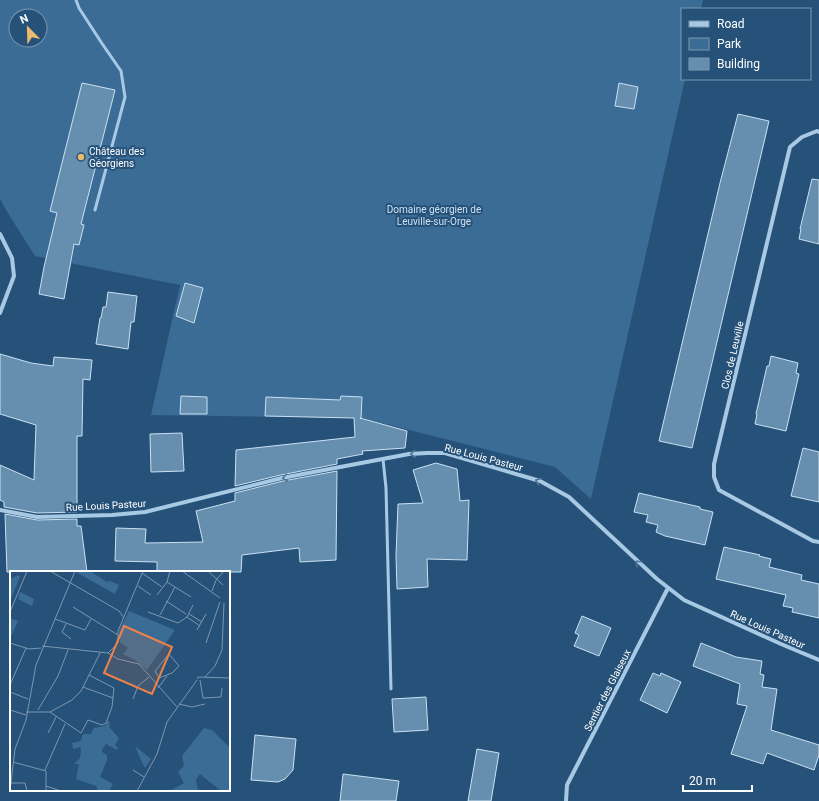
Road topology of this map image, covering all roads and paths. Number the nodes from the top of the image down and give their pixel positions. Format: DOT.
graph roads {
  1 [pos="76,0"];
  2 [pos="819,132"];
  3 [pos="95,210"];
  4 [pos="0,234"];
  5 [pos="0,314"];
  6 [pos="383,459"];
  7 [pos="0,510"];
  8 [pos="819,542"];
  9 [pos="668,588"];
  10 [pos="819,660"];
  11 [pos="391,689"];
  12 [pos="566,801"];
  1 -- 3 [label="lane"];
  2 -- 8 [label="street, Clos de Leuville"];
  4 -- 5 [label="street"];
  6 -- 7 [label="street, Rue Louis Pasteur, one-way"];
  9 -- 6 [label="street, Rue Louis Pasteur, one-way"];
  6 -- 11 [label="lane"];
  9 -- 10 [label="street, Rue Louis Pasteur"];
  9 -- 12 [label="street, Sentier des Glaiseux"];
}
